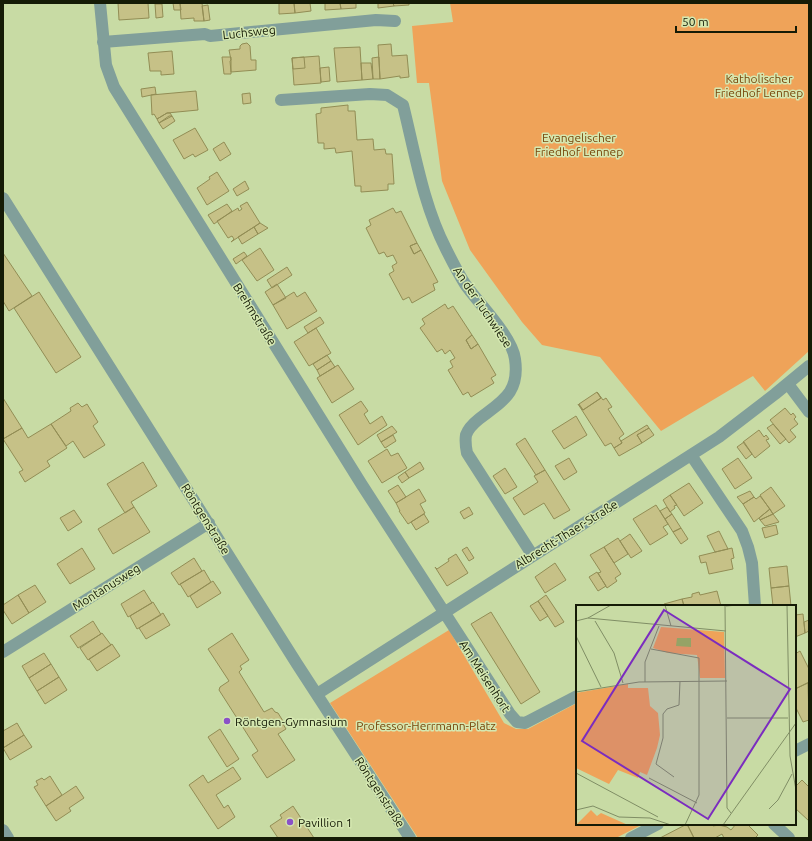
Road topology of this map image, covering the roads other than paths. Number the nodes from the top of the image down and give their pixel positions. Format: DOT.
graph roads {
  1 [pos="100,3"];
  2 [pos="395,21"];
  3 [pos="103,42"];
  4 [pos="281,100"];
  5 [pos="3,198"];
  6 [pos="809,366"];
  7 [pos="788,384"];
  8 [pos="809,412"];
  9 [pos="691,455"];
  10 [pos="209,523"];
  11 [pos="533,556"];
  12 [pos="755,605"];
  13 [pos="444,612"];
  14 [pos="3,652"];
  15 [pos="317,694"];
  16 [pos="576,697"];
  17 [pos="809,744"];
  18 [pos="796,750"];
  19 [pos="656,825"];
  20 [pos="775,825"];
  21 [pos="3,830"];
  22 [pos="8,838"];
  23 [pos="410,838"];
  24 [pos="631,838"];
  25 [pos="789,838"];
  1 -- 3 [label="street, Brehmstraße"];
  2 -- 3 [label="street, Luchsweg"];
  3 -- 13 [label="street, Brehmstraße"];
  4 -- 11 [label="street, An der Tuchwiese"];
  5 -- 10 [label="street, Röntgenstraße"];
  6 -- 7 [label="street, Albrecht-Thaer-Straße"];
  7 -- 8 [label="street"];
  7 -- 9 [label="street, Albrecht-Thaer-Straße"];
  9 -- 11 [label="street, Albrecht-Thaer-Straße"];
  9 -- 12 [label="street"];
  10 -- 14 [label="street, Montanusweg"];
  10 -- 15 [label="street, Röntgenstraße"];
  11 -- 13 [label="street, Albrecht-Thaer-Straße"];
  13 -- 15 [label="street, Albrecht-Thaer-Straße"];
  13 -- 16 [label="street, Am Meisenhort"];
  15 -- 23 [label="street, Röntgenstraße"];
  17 -- 18 [label="street"];
  19 -- 24 [label="street"];
  20 -- 25 [label="street"];
  21 -- 22 [label="street"];
}
